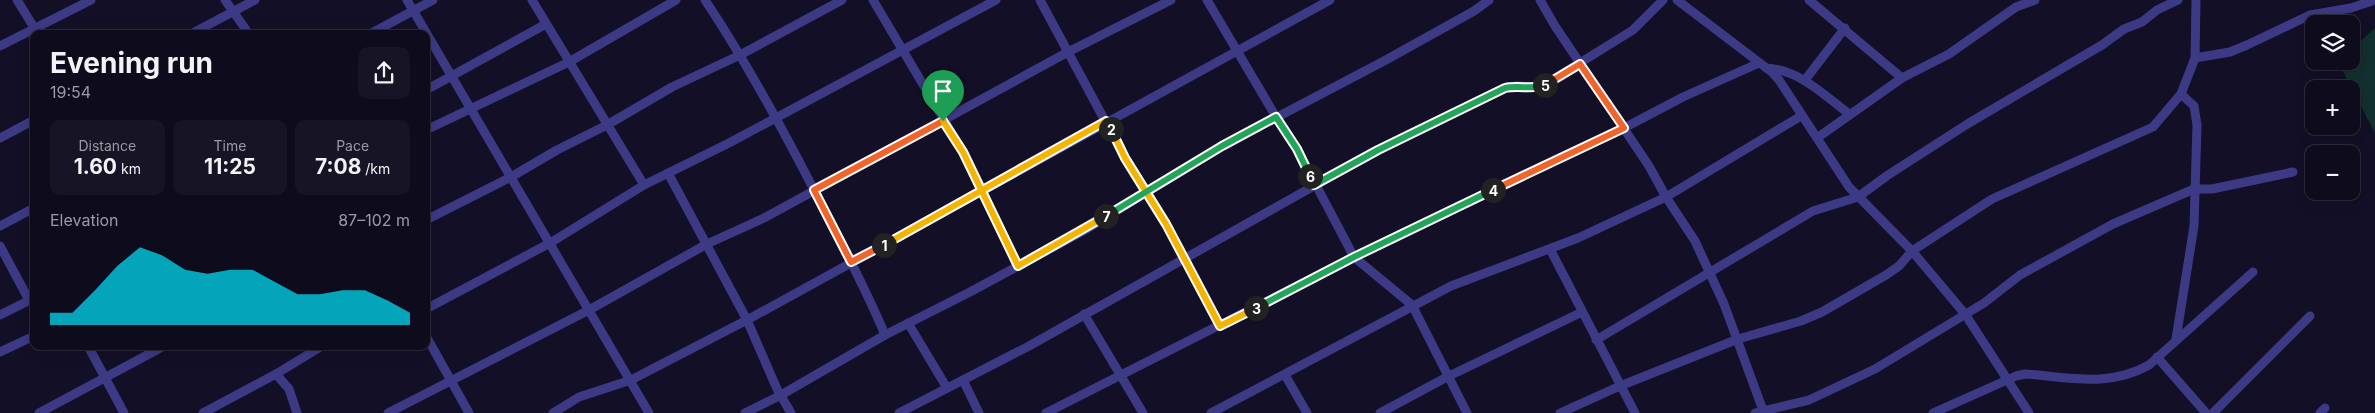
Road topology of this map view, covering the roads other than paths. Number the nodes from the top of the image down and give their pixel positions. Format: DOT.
graph roads {
  1 [pos="17,0"];
  2 [pos="91,0"];
  3 [pos="225,0"];
  4 [pos="255,0"];
  5 [pos="407,0"];
  6 [pos="433,0"];
  7 [pos="532,0"];
  8 [pos="676,0"];
  9 [pos="705,0"];
  10 [pos="842,0"];
  11 [pos="874,0"];
  12 [pos="996,0"];
  13 [pos="1040,0"];
  14 [pos="1171,0"];
  15 [pos="1207,0"];
  16 [pos="1330,0"];
  17 [pos="1489,0"];
  18 [pos="1540,0"];
  19 [pos="1663,0"];
  20 [pos="1677,0"];
  21 [pos="1809,0"];
  22 [pos="2036,0"];
  23 [pos="2178,0"];
  24 [pos="2196,0"];
  25 [pos="2372,1"];
  26 [pos="233,10"];
  27 [pos="414,11"];
  28 [pos="546,24"];
  29 [pos="1845,28"];
  30 [pos="35,30"];
  31 [pos="39,30"];
  32 [pos="198,30"];
  33 [pos="246,30"];
  34 [pos="378,30"];
  35 [pos="425,30"];
  36 [pos="30,34"];
  37 [pos="430,39"];
  38 [pos="0,46"];
  39 [pos="903,51"];
  40 [pos="1236,51"];
  41 [pos="1068,52"];
  42 [pos="740,55"];
  43 [pos="2195,58"];
  44 [pos="569,62"];
  45 [pos="1580,64"];
  46 [pos="1762,65"];
  47 [pos="452,77"];
  48 [pos="1902,78"];
  49 [pos="1804,80"];
  50 [pos="430,88"];
  51 [pos="2181,94"];
  52 [pos="470,108"];
  53 [pos="1849,114"];
  54 [pos="1801,116"];
  55 [pos="1276,117"];
  56 [pos="774,118"];
  57 [pos="943,121"];
  58 [pos="1106,121"];
  59 [pos="30,122"];
  60 [pos="607,125"];
  61 [pos="430,128"];
  62 [pos="1624,128"];
  63 [pos="0,138"];
  64 [pos="1818,138"];
  65 [pos="2293,172"];
  66 [pos="668,173"];
  67 [pos="511,177"];
  68 [pos="644,185"];
  69 [pos="1314,185"];
  70 [pos="2194,189"];
  71 [pos="814,190"];
  72 [pos="982,191"];
  73 [pos="1145,192"];
  74 [pos="1666,197"];
  75 [pos="1858,197"];
  76 [pos="30,210"];
  77 [pos="430,218"];
  78 [pos="0,226"];
  79 [pos="550,243"];
  80 [pos="707,244"];
  81 [pos="0,246"];
  82 [pos="1550,249"];
  83 [pos="1912,251"];
  84 [pos="1354,257"];
  85 [pos="1183,260"];
  86 [pos="851,262"];
  87 [pos="1018,266"];
  88 [pos="1711,272"];
  89 [pos="2253,272"];
  90 [pos="30,297"];
  91 [pos="30,300"];
  92 [pos="1412,306"];
  93 [pos="430,307"];
  94 [pos="589,310"];
  95 [pos="1582,312"];
  96 [pos="1084,314"];
  97 [pos="1965,314"];
  98 [pos="0,315"];
  99 [pos="2310,316"];
  100 [pos="747,320"];
  101 [pos="908,323"];
  102 [pos="1220,326"];
  103 [pos="885,335"];
  104 [pos="30,338"];
  105 [pos="1738,339"];
  106 [pos="2176,339"];
  107 [pos="1596,340"];
  108 [pos="430,343"];
  109 [pos="90,350"];
  110 [pos="157,350"];
  111 [pos="315,350"];
  112 [pos="0,352"];
  113 [pos="2157,357"];
  114 [pos="276,374"];
  115 [pos="1121,375"];
  116 [pos="1285,375"];
  117 [pos="1447,377"];
  118 [pos="106,378"];
  119 [pos="631,380"];
  120 [pos="963,380"];
  121 [pos="2007,380"];
  122 [pos="451,382"];
  123 [pos="1620,386"];
  124 [pos="947,388"];
  125 [pos="781,395"];
  126 [pos="1761,412"];
  127 [pos="39,413"];
  128 [pos="124,413"];
  129 [pos="203,413"];
  130 [pos="297,413"];
  131 [pos="388,413"];
  132 [pos="469,413"];
  133 [pos="553,413"];
  134 [pos="649,413"];
  135 [pos="744,413"];
  136 [pos="791,413"];
  137 [pos="898,413"];
  138 [pos="980,413"];
  139 [pos="1046,413"];
  140 [pos="1143,413"];
  141 [pos="1211,413"];
  142 [pos="1307,413"];
  143 [pos="1380,413"];
  144 [pos="1467,413"];
  145 [pos="1560,413"];
  146 [pos="1635,413"];
  147 [pos="1933,413"];
  148 [pos="2029,413"];
  149 [pos="2206,413"];
  150 [pos="2213,413"];
  1 -- 30 [label="street"];
  2 -- 31 [label="street"];
  3 -- 26 [label="street"];
  4 -- 26 [label="street"];
  5 -- 27 [label="street"];
  6 -- 27 [label="street"];
  7 -- 28 [label="street"];
  8 -- 44 [label="street"];
  9 -- 42 [label="street"];
  10 -- 42 [label="street"];
  11 -- 39 [label="street"];
  12 -- 39 [label="street"];
  13 -- 41 [label="street"];
  14 -- 41 [label="street"];
  15 -- 40 [label="street"];
  16 -- 40 [label="street"];
  17 -- 55 [label="street"];
  18 -- 45 [label="street"];
  19 -- 45 [label="street"];
  20 -- 46 [label="street"];
  21 -- 29 [label="street"];
  22 -- 48 [label="street"];
  23 -- 75 [label="street"];
  24 -- 43 [label="street"];
  25 -- 43 [label="street"];
  26 -- 32 [label="street"];
  26 -- 33 [label="street"];
  27 -- 34 [label="street"];
  27 -- 35 [label="street"];
  28 -- 44 [label="street"];
  28 -- 47 [label="street"];
  29 -- 48 [label="street"];
  29 -- 49 [label="street"];
  36 -- 38 [label="street"];
  37 -- 47 [label="street"];
  39 -- 56 [label="street"];
  39 -- 57 [label="street"];
  40 -- 55 [label="street"];
  40 -- 58 [label="street"];
  41 -- 57 [label="street"];
  41 -- 58 [label="street"];
  42 -- 56 [label="street"];
  42 -- 60 [label="street"];
  43 -- 51 [label="street"];
  44 -- 52 [label="street"];
  44 -- 60 [label="street"];
  45 -- 62 [label="street"];
  45 -- 69 [label="street"];
  46 -- 49 [label="street"];
  46 -- 54 [label="street"];
  46 -- 62 [label="street"];
  47 -- 50 [label="street"];
  47 -- 52 [label="street"];
  48 -- 53 [label="street"];
  49 -- 53 [label="street"];
  51 -- 70 [label="street"];
  51 -- 83 [label="street"];
  52 -- 61 [label="street"];
  52 -- 67 [label="street"];
  53 -- 64 [label="street"];
  54 -- 64 [label="street"];
  54 -- 74 [label="street"];
  55 -- 69 [label="street"];
  55 -- 73 [label="street"];
  56 -- 66 [label="street"];
  56 -- 71 [label="street"];
  57 -- 71 [label="street"];
  57 -- 72 [label="street"];
  58 -- 72 [label="street"];
  58 -- 73 [label="street"];
  59 -- 63 [label="street"];
  60 -- 67 [label="street"];
  60 -- 68 [label="street"];
  62 -- 74 [label="street"];
  62 -- 84 [label="street"];
  64 -- 75 [label="street"];
  65 -- 70 [label="street"];
  66 -- 68 [label="street"];
  66 -- 80 [label="street"];
  67 -- 77 [label="street"];
  67 -- 79 [label="street"];
  68 -- 79 [label="street"];
  69 -- 84 [label="street"];
  69 -- 85 [label="street"];
  70 -- 97 [label="street"];
  70 -- 106 [label="street"];
  71 -- 80 [label="street"];
  71 -- 86 [label="street"];
  72 -- 86 [label="street"];
  72 -- 87 [label="street"];
  73 -- 85 [label="street"];
  73 -- 87 [label="street"];
  74 -- 82 [label="street"];
  74 -- 88 [label="street"];
  75 -- 83 [label="street"];
  75 -- 88 [label="street"];
  76 -- 78 [label="street"];
  79 -- 93 [label="street"];
  79 -- 94 [label="street"];
  80 -- 94 [label="street"];
  80 -- 100 [label="street"];
  81 -- 90 [label="street"];
  82 -- 92 [label="street"];
  82 -- 95 [label="street"];
  83 -- 97 [label="street"];
  83 -- 105 [label="street"];
  84 -- 92 [label="street"];
  84 -- 102 [label="street"];
  85 -- 96 [label="street"];
  85 -- 102 [label="street"];
  86 -- 100 [label="street"];
  86 -- 103 [label="street"];
  87 -- 101 [label="street"];
  88 -- 105 [label="street"];
  88 -- 107 [label="street"];
  89 -- 106 [label="street"];
  91 -- 98 [label="street"];
  92 -- 116 [label="street"];
  92 -- 117 [label="street"];
  94 -- 119 [label="street"];
  94 -- 122 [label="street"];
  95 -- 107 [label="street"];
  95 -- 117 [label="street"];
  96 -- 115 [label="street"];
  96 -- 120 [label="street"];
  97 -- 121 [label="street"];
  97 -- 126 [label="street"];
  99 -- 150 [label="street"];
  100 -- 119 [label="street"];
  100 -- 125 [label="street"];
  101 -- 103 [label="street"];
  101 -- 124 [label="street"];
  102 -- 115 [label="street"];
  103 -- 125 [label="street"];
  104 -- 112 [label="street"];
  105 -- 123 [label="street"];
  105 -- 126 [label="street"];
  106 -- 113 [label="street"];
  107 -- 123 [label="street"];
  108 -- 122 [label="street"];
  109 -- 118 [label="street"];
  110 -- 118 [label="street"];
  111 -- 114 [label="street"];
  113 -- 121 [label="street"];
  113 -- 149 [label="street"];
  114 -- 129 [label="street"];
  114 -- 130 [label="street"];
  115 -- 139 [label="street"];
  115 -- 140 [label="street"];
  116 -- 141 [label="street"];
  116 -- 142 [label="street"];
  117 -- 143 [label="street"];
  117 -- 144 [label="street"];
  118 -- 127 [label="street"];
  118 -- 128 [label="street"];
  119 -- 133 [label="street"];
  119 -- 134 [label="street"];
  120 -- 124 [label="street"];
  120 -- 138 [label="street"];
  121 -- 147 [label="street"];
  121 -- 148 [label="street"];
  122 -- 131 [label="street"];
  122 -- 132 [label="street"];
  123 -- 145 [label="street"];
  123 -- 146 [label="street"];
  124 -- 137 [label="street"];
  125 -- 135 [label="street"];
  125 -- 136 [label="street"];
}
